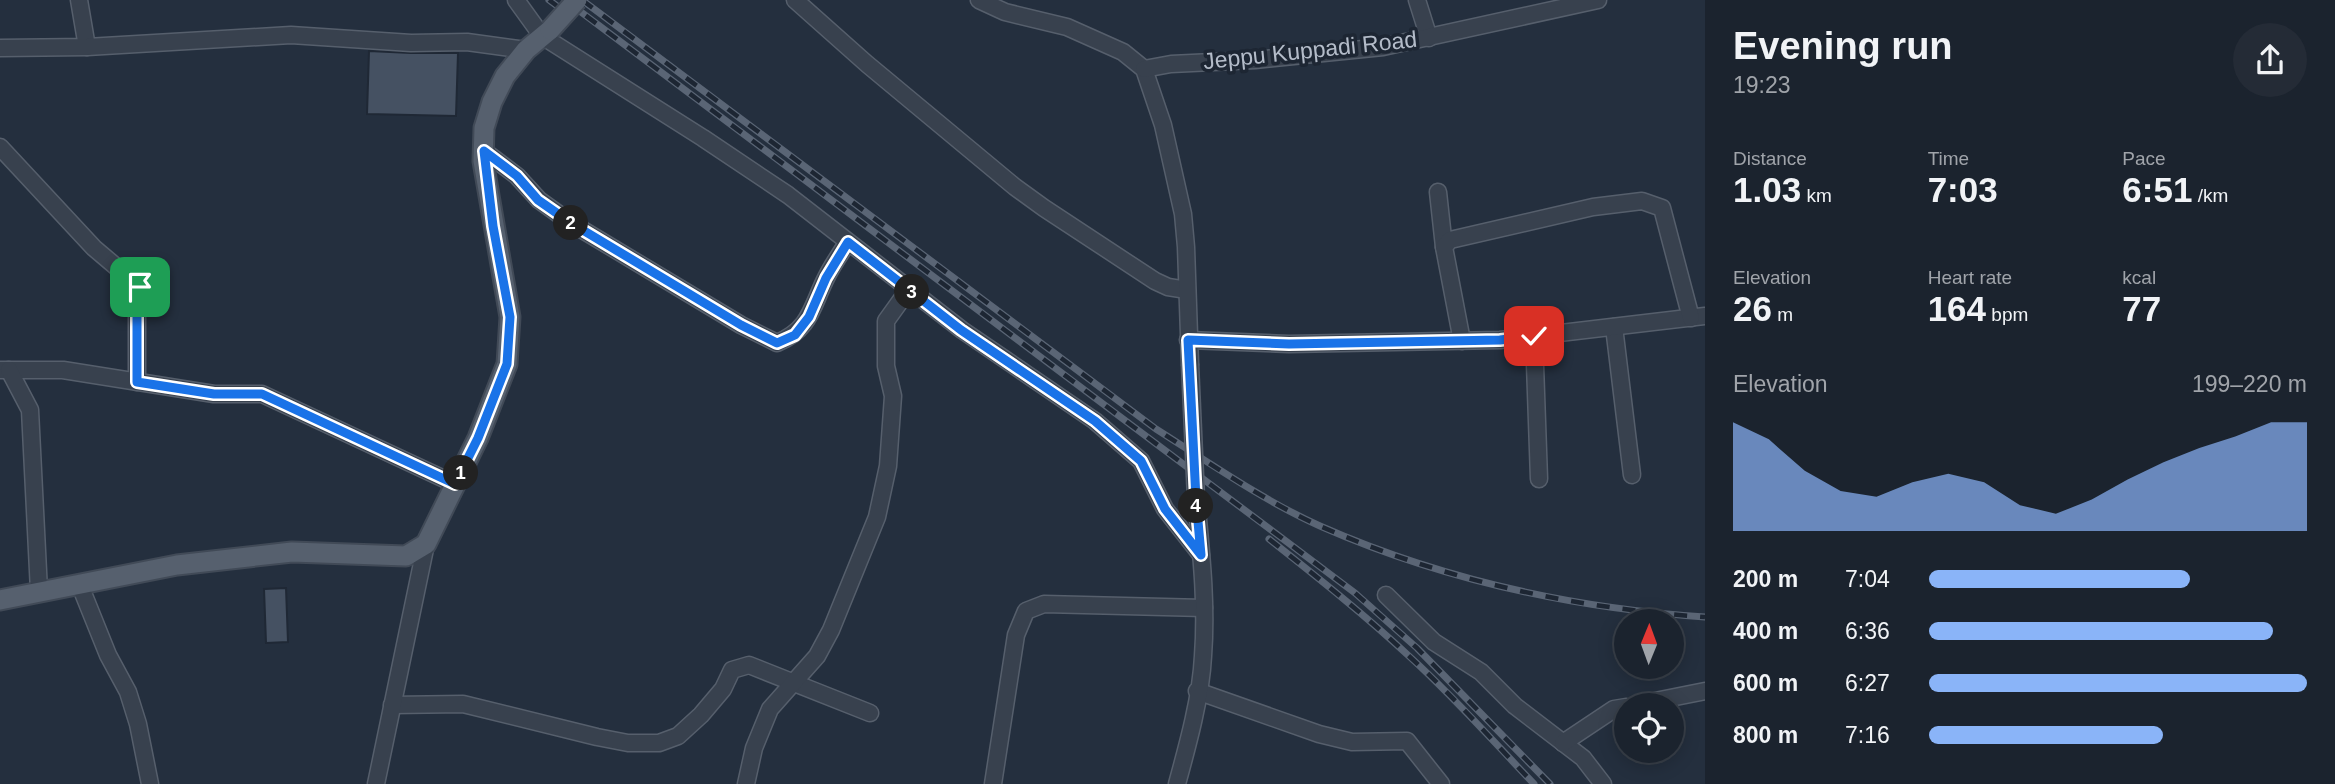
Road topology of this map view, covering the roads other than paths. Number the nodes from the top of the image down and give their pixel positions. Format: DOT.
graph roads {
  1 [pos="79,0"];
  2 [pos="516,0"];
  3 [pos="577,0"];
  4 [pos="795,0"];
  5 [pos="979,0"];
  6 [pos="1417,0"];
  7 [pos="1598,0"];
  8 [pos="546,33"];
  9 [pos="1429,38"];
  10 [pos="87,47"];
  11 [pos="0,48"];
  12 [pos="526,50"];
  13 [pos="1144,69"];
  14 [pos="0,147"];
  15 [pos="484,151"];
  16 [pos="1438,192"];
  17 [pos="848,242"];
  18 [pos="1444,247"];
  19 [pos="909,289"];
  20 [pos="1187,290"];
  21 [pos="1698,317"];
  22 [pos="1614,327"];
  23 [pos="1534,336"];
  24 [pos="1188,340"];
  25 [pos="1462,341"];
  26 [pos="4,370"];
  27 [pos="137,382"];
  28 [pos="1632,475"];
  29 [pos="1539,480"];
  30 [pos="455,484"];
  31 [pos="426,544"];
  32 [pos="1201,555"];
  33 [pos="79,583"];
  34 [pos="39,591"];
  35 [pos="1385,596"];
  36 [pos="0,600"];
  37 [pos="1204,608"];
  38 [pos="793,684"];
  39 [pos="1197,691"];
  40 [pos="1705,691"];
  41 [pos="1684,695"];
  42 [pos="392,705"];
  43 [pos="1614,709"];
  44 [pos="870,713"];
  45 [pos="1563,743"];
  46 [pos="150,784"];
  47 [pos="376,784"];
  48 [pos="747,784"];
  49 [pos="993,784"];
  50 [pos="1177,784"];
  51 [pos="1441,784"];
  52 [pos="1603,784"];
  1 -- 10 [label="street"];
  2 -- 8 [label="street"];
  3 -- 8 [label="main road, bridge"];
  4 -- 20 [label="street"];
  5 -- 13 [label="street"];
  6 -- 9 [label="street"];
  7 -- 9 [label="street, Jeppu Kuppadi Road"];
  8 -- 12 [label="main road"];
  8 -- 17 [label="street"];
  9 -- 13 [label="street, Jeppu Kuppadi Road"];
  10 -- 11 [label="street"];
  10 -- 12 [label="street"];
  12 -- 15 [label="main road"];
  13 -- 20 [label="street"];
  14 -- 27 [label="street"];
  15 -- 17 [label="street"];
  15 -- 30 [label="main road"];
  16 -- 18 [label="street"];
  17 -- 19 [label="street"];
  18 -- 21 [label="street"];
  18 -- 25 [label="street"];
  19 -- 32 [label="street"];
  19 -- 38 [label="street"];
  20 -- 24 [label="street"];
  21 -- 22 [label="street"];
  22 -- 23 [label="street"];
  22 -- 28 [label="street"];
  23 -- 25 [label="street"];
  23 -- 29 [label="street"];
  24 -- 25 [label="street"];
  24 -- 32 [label="street, bridge"];
  26 -- 27 [label="street"];
  26 -- 34 [label="street"];
  27 -- 30 [label="street"];
  30 -- 31 [label="main road"];
  31 -- 33 [label="main road"];
  31 -- 42 [label="street"];
  32 -- 37 [label="street"];
  33 -- 34 [label="main road"];
  33 -- 46 [label="street"];
  34 -- 36 [label="main road"];
  35 -- 45 [label="street"];
  37 -- 39 [label="street"];
  37 -- 49 [label="street"];
  38 -- 42 [label="street"];
  38 -- 44 [label="street"];
  38 -- 48 [label="street"];
  39 -- 50 [label="street"];
  39 -- 51 [label="street"];
  40 -- 41 [label="street"];
  42 -- 47 [label="street"];
  43 -- 45 [label="street"];
  45 -- 52 [label="street"];
}
